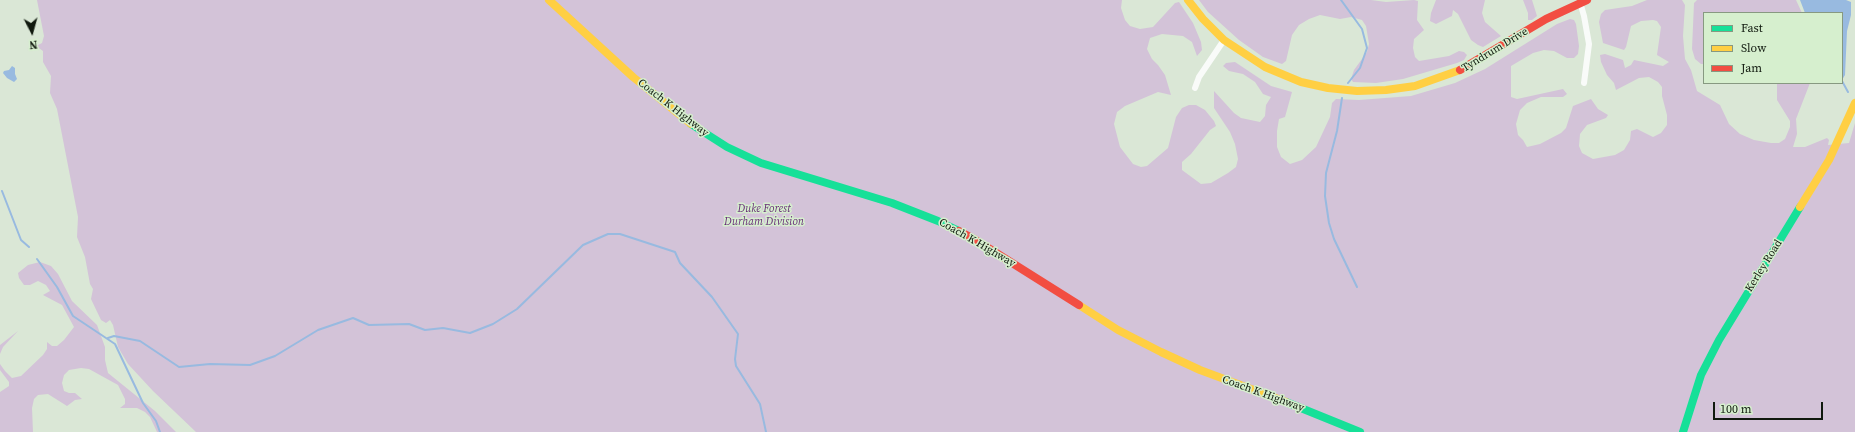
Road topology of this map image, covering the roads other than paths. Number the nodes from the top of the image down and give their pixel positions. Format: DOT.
graph roads {
  1 [pos="549,0"];
  2 [pos="1188,0"];
  3 [pos="1583,1"];
  4 [pos="1224,40"];
  5 [pos="1584,83"];
  6 [pos="1195,88"];
  7 [pos="1855,103"];
  8 [pos="1360,432"];
  9 [pos="1683,432"];
  1 -- 8 [label="street, Coach K Highway"];
  2 -- 4 [label="street, Tyndrum Drive"];
  3 -- 4 [label="street, Tyndrum Drive"];
  3 -- 5 [label="street"];
  4 -- 6 [label="street"];
  7 -- 9 [label="street, Kerley Road"];
}
